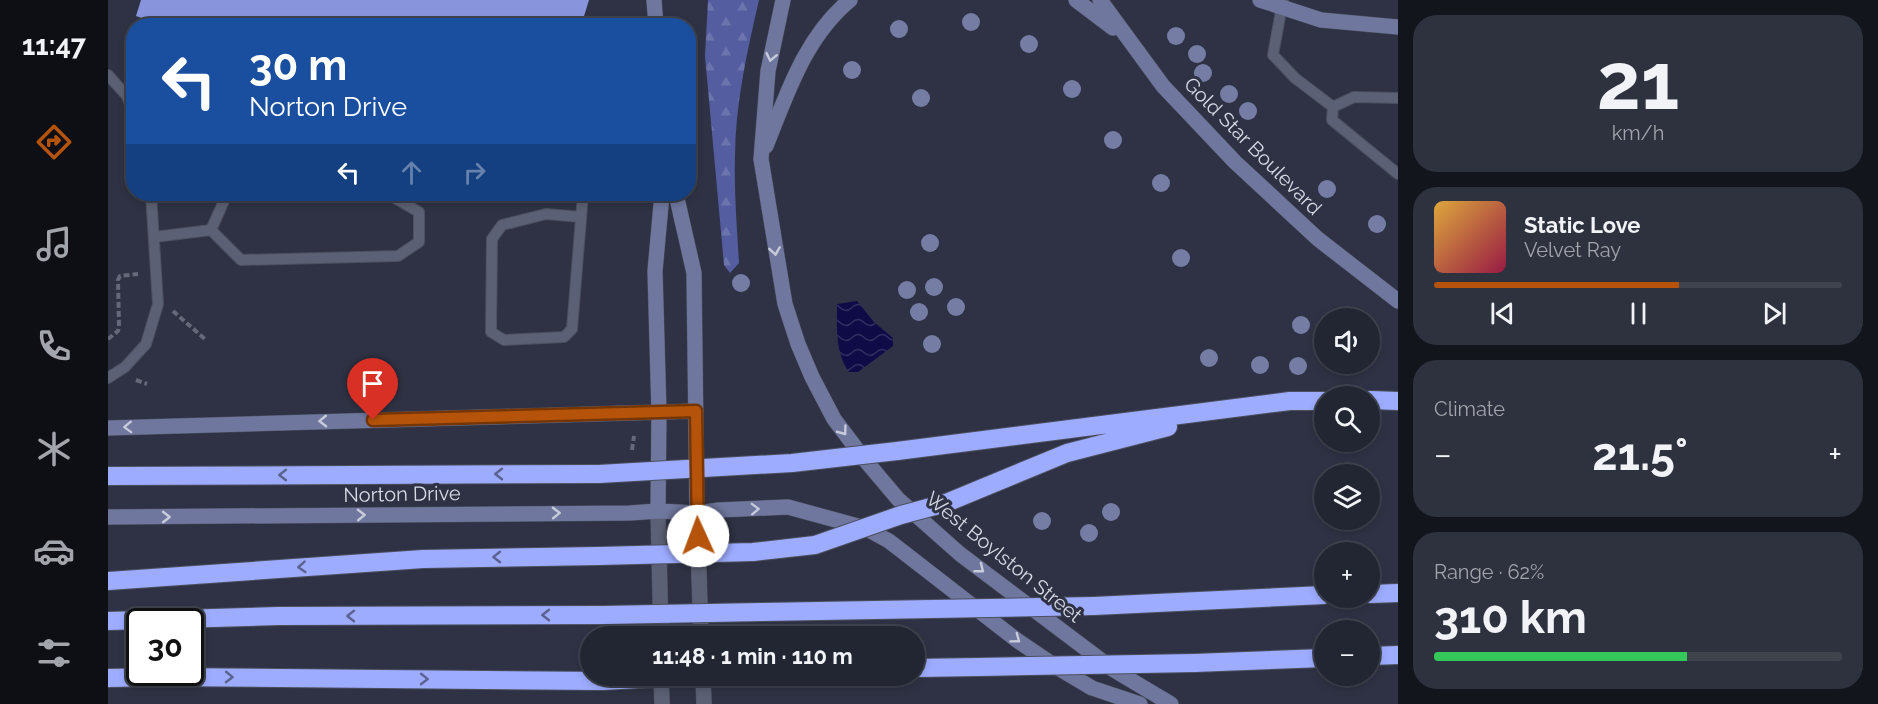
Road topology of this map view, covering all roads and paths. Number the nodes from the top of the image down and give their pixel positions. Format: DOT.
graph roads {
  1 [pos="654,0"];
  2 [pos="783,0"];
  3 [pos="850,0"];
  4 [pos="1076,0"];
  5 [pos="1100,0"];
  6 [pos="1260,0"];
  7 [pos="1283,4"];
  8 [pos="655,18"];
  9 [pos="1398,27"];
  10 [pos="1134,46"];
  11 [pos="108,75"];
  12 [pos="126,95"];
  13 [pos="1398,99"];
  14 [pos="1333,106"];
  15 [pos="761,159"];
  16 [pos="1398,174"];
  17 [pos="151,201"];
  18 [pos="224,201"];
  19 [pos="400,201"];
  20 [pos="582,201"];
  21 [pos="661,201"];
  22 [pos="678,201"];
  23 [pos="581,217"];
  24 [pos="211,230"];
  25 [pos="153,237"];
  26 [pos="139,274"];
  27 [pos="157,298"];
  28 [pos="1398,301"];
  29 [pos="108,339"];
  30 [pos="206,340"];
  31 [pos="108,378"];
  32 [pos="132,378"];
  33 [pos="147,384"];
  34 [pos="1314,400"];
  35 [pos="1380,400"];
  36 [pos="1290,401"];
  37 [pos="1398,401"];
  38 [pos="696,411"];
  39 [pos="659,412"];
  40 [pos="108,428"];
  41 [pos="108,476"];
  42 [pos="658,512"];
  43 [pos="697,513"];
  44 [pos="108,517"];
  45 [pos="108,580"];
  46 [pos="1398,593"];
  47 [pos="1380,594"];
  48 [pos="1314,595"];
  49 [pos="108,621"];
  50 [pos="661,626"];
  51 [pos="701,626"];
  52 [pos="1398,655"];
  53 [pos="1380,656"];
  54 [pos="1314,658"];
  55 [pos="925,668"];
  56 [pos="108,678"];
  57 [pos="580,681"];
  58 [pos="661,686"];
  59 [pos="703,686"];
  60 [pos="662,704"];
  61 [pos="704,704"];
  62 [pos="1140,704"];
  63 [pos="1171,704"];
  1 -- 8 [label="main road"];
  2 -- 15 [label="main road, West Boylston Street, one-way"];
  3 -- 15 [label="main road"];
  4 -- 10 [label="main road"];
  5 -- 10 [label="main road, Gold Star Boulevard"];
  6 -- 7 [label="main road"];
  7 -- 9 [label="main road"];
  7 -- 14 [label="lane"];
  10 -- 28 [label="main road, Gold Star Boulevard"];
  11 -- 12 [label="lane"];
  13 -- 14 [label="lane"];
  14 -- 16 [label="lane"];
  15 -- 63 [label="main road, West Boylston Street, one-way"];
  17 -- 25 [label="lane"];
  18 -- 24 [label="lane"];
  19 -- 24 [label="lane"];
  20 -- 23 [label="lane"];
  21 -- 39 [label="main road"];
  22 -- 38 [label="main road"];
  23 -- 23 [label="lane"];
  24 -- 25 [label="lane"];
  25 -- 27 [label="lane"];
  26 -- 29 [label="path"];
  27 -- 30 [label="path"];
  27 -- 31 [label="lane"];
  32 -- 33 [label="path"];
  34 -- 36 [label="highway"];
  35 -- 37 [label="highway"];
  36 -- 41 [label="highway, one-way, bridge"];
  36 -- 45 [label="highway, one-way, bridge"];
  38 -- 39 [label="main road"];
  38 -- 43 [label="main road"];
  39 -- 40 [label="main road, one-way"];
  39 -- 42 [label="main road"];
  42 -- 43 [label="main road, Norton Drive"];
  44 -- 42 [label="main road, Norton Drive, one-way"];
  42 -- 50 [label="street"];
  43 -- 51 [label="street"];
  43 -- 62 [label="main road, Norton Drive, one-way"];
  46 -- 47 [label="highway"];
  48 -- 49 [label="highway, one-way, bridge"];
  52 -- 53 [label="highway"];
  54 -- 55 [label="highway, bridge"];
  56 -- 57 [label="highway, one-way, bridge"];
  58 -- 60 [label="street"];
  59 -- 61 [label="street"];
}
